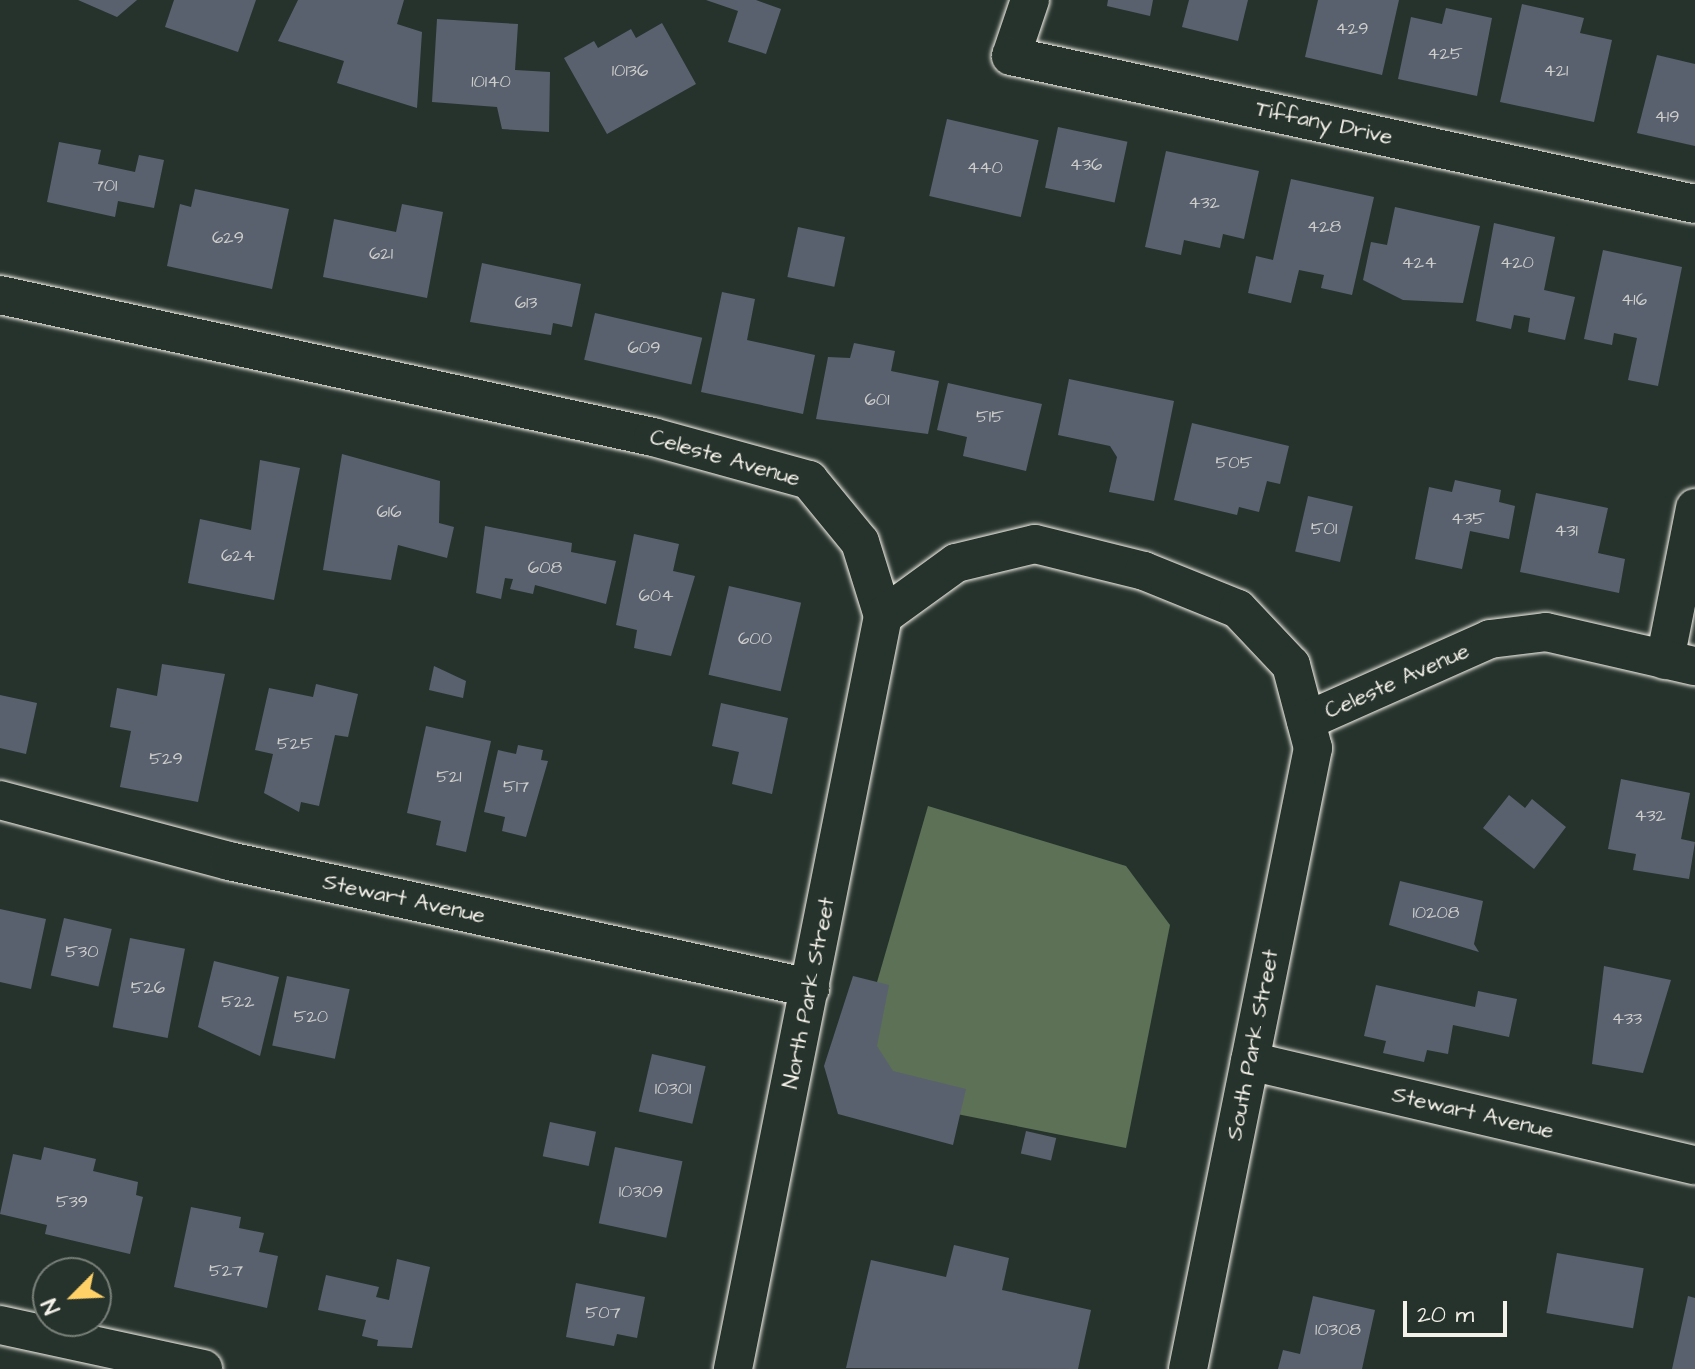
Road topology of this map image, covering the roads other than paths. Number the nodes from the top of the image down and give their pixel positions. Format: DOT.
graph roads {
  1 [pos="1030,0"];
  2 [pos="1695,204"];
  3 [pos="0,295"];
  4 [pos="1695,508"];
  5 [pos="883,616"];
  6 [pos="1680,663"];
  7 [pos="1306,721"];
  8 [pos="0,800"];
  9 [pos="810,988"];
  10 [pos="1250,1061"];
  11 [pos="1695,1165"];
  12 [pos="0,1325"];
  13 [pos="203,1369"];
  14 [pos="733,1369"];
  15 [pos="1188,1369"];
  1 -- 2 [label="street, Tiffany Drive"];
  3 -- 5 [label="street, Celeste Avenue"];
  4 -- 6 [label="street"];
  5 -- 7 [label="street, Celeste Avenue"];
  5 -- 9 [label="street, North Park Street"];
  6 -- 7 [label="street, Celeste Avenue"];
  7 -- 10 [label="street, South Park Street"];
  8 -- 9 [label="street, Stewart Avenue"];
  9 -- 14 [label="street, North Park Street"];
  10 -- 11 [label="street, Stewart Avenue"];
  10 -- 15 [label="street, South Park Street"];
  12 -- 13 [label="street"];
}
